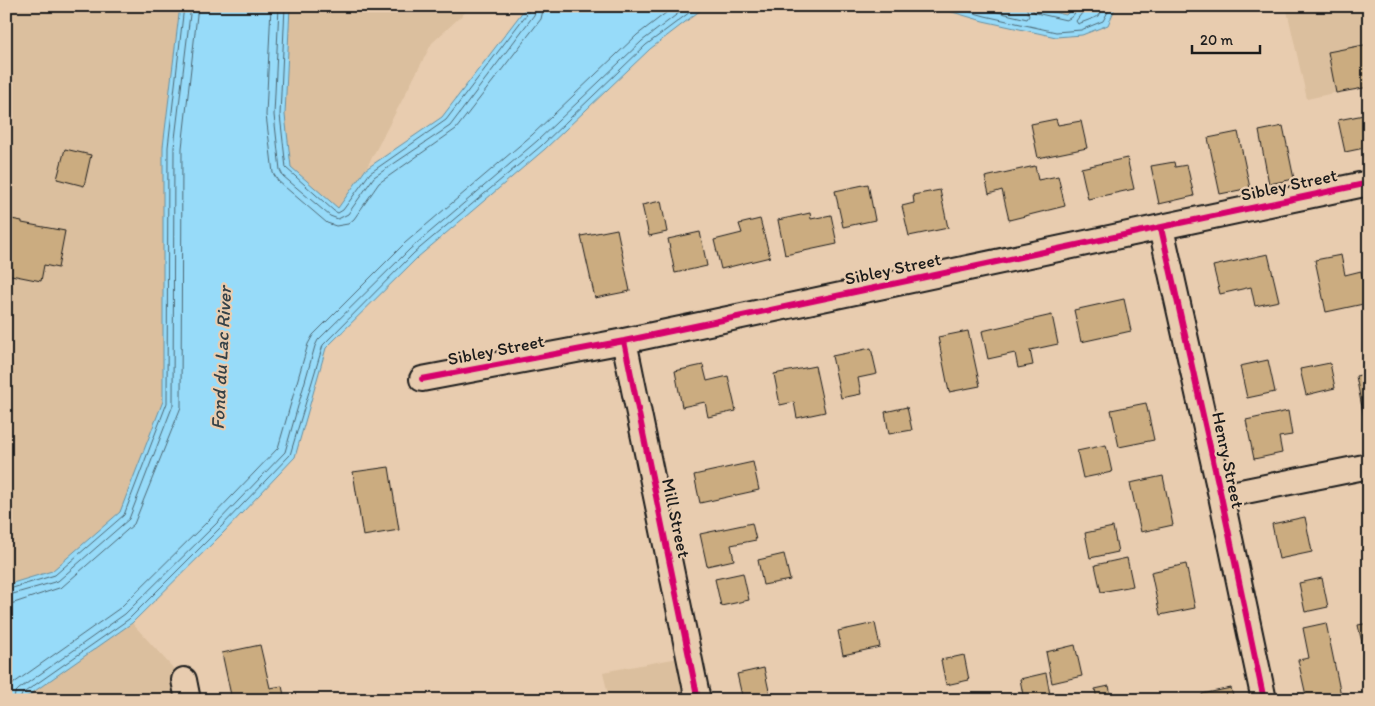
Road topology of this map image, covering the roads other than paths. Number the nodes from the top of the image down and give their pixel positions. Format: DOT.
graph roads {
  1 [pos="1369,184"];
  2 [pos="1161,228"];
  3 [pos="624,341"];
  4 [pos="422,379"];
  5 [pos="1369,466"];
  6 [pos="1221,496"];
  7 [pos="698,700"];
  8 [pos="1264,700"];
  1 -- 2 [label="street, Sibley Street"];
  2 -- 3 [label="street, Sibley Street"];
  2 -- 6 [label="street, Henry Street"];
  3 -- 4 [label="street, Sibley Street"];
  3 -- 7 [label="street, Mill Street"];
  5 -- 6 [label="street"];
  6 -- 8 [label="street, Henry Street"];
}
